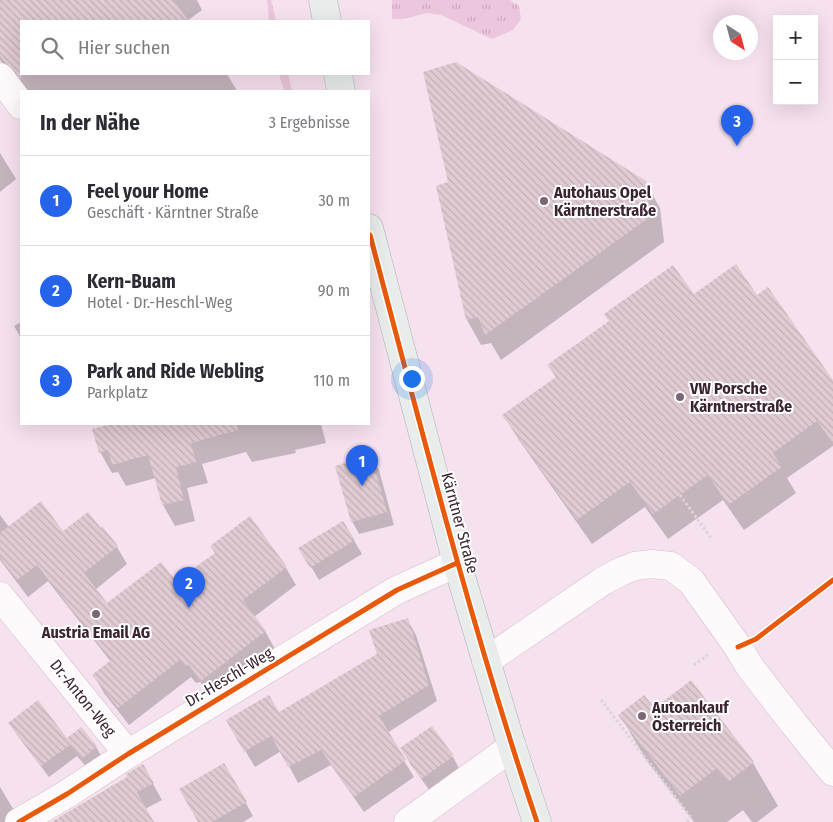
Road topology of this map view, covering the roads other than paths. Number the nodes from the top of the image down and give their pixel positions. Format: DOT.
graph roads {
  1 [pos="323,0"];
  2 [pos="327,20"];
  3 [pos="338,75"];
  4 [pos="0,77"];
  5 [pos="341,90"];
  6 [pos="20,104"];
  7 [pos="370,232"];
  8 [pos="457,563"];
  9 [pos="0,596"];
  10 [pos="486,660"];
  11 [pos="512,747"];
  12 [pos="128,754"];
  13 [pos="833,772"];
  14 [pos="19,822"];
  15 [pos="408,822"];
  16 [pos="537,822"];
  1 -- 2 [label="main road"];
  3 -- 5 [label="main road"];
  4 -- 6 [label="street"];
  7 -- 8 [label="main road, Kärntner Straße"];
  8 -- 10 [label="main road, Kärntner Straße"];
  8 -- 12 [label="street, Dr.-Heschl-Weg"];
  9 -- 12 [label="street, Dr.-Anton-Weg"];
  10 -- 11 [label="main road, Kärntner Straße"];
  10 -- 13 [label="street"];
  11 -- 15 [label="street"];
  11 -- 16 [label="main road, Kärntner Straße"];
  12 -- 14 [label="street, Dr.-Heschl-Weg"];
}
